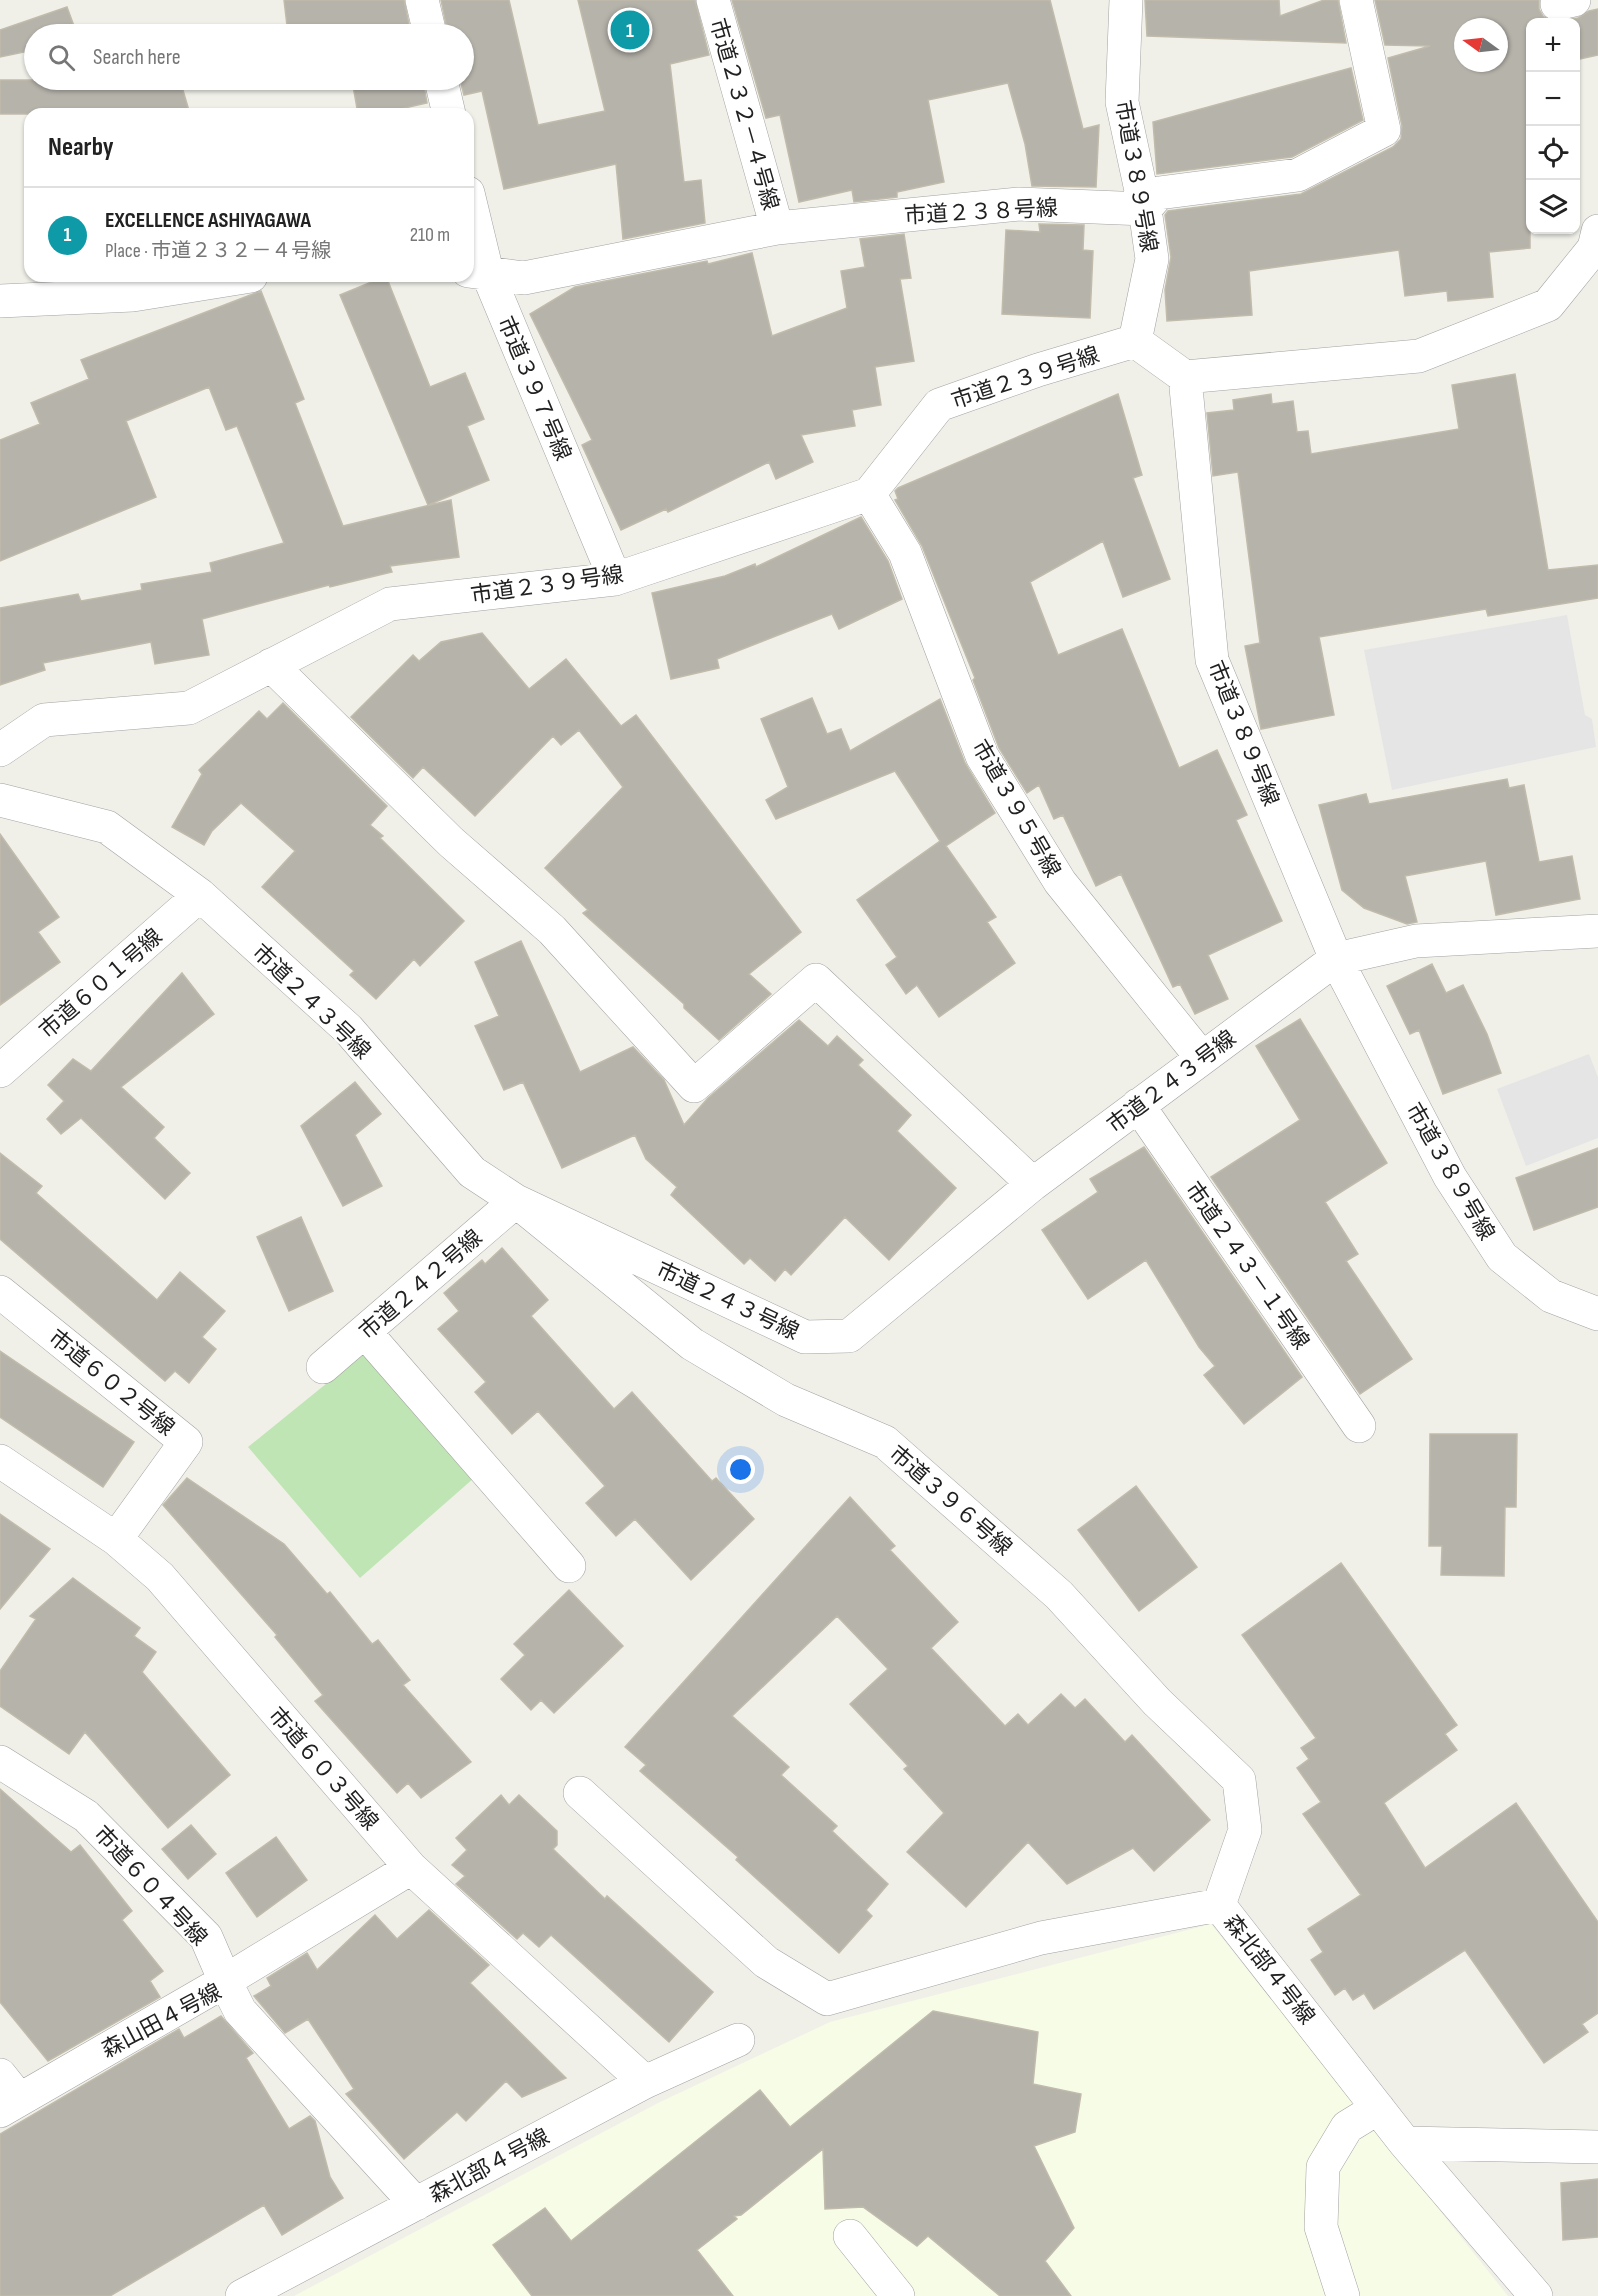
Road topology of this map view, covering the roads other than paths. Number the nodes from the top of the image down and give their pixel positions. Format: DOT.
graph roads {
  1 [pos="422,0"];
  2 [pos="713,0"];
  3 [pos="1126,0"];
  4 [pos="1356,0"];
  5 [pos="428,24"];
  6 [pos="443,90"];
  7 [pos="448,108"];
  8 [pos="1145,209"];
  9 [pos="777,228"];
  10 [pos="1598,231"];
  11 [pos="474,246"];
  12 [pos="477,272"];
  13 [pos="214,282"];
  14 [pos="0,301"];
  15 [pos="1134,341"];
  16 [pos="1185,377"];
  17 [pos="869,494"];
  18 [pos="615,579"];
  19 [pos="271,665"];
  20 [pos="0,750"];
  21 [pos="0,800"];
  22 [pos="200,896"];
  23 [pos="1598,931"];
  24 [pos="1335,959"];
  25 [pos="1202,1058"];
  26 [pos="0,1071"];
  27 [pos="1138,1105"];
  28 [pos="1033,1184"];
  29 [pos="516,1201"];
  30 [pos="0,1292"];
  31 [pos="1598,1314"];
  32 [pos="365,1332"];
  33 [pos="323,1367"];
  34 [pos="1359,1426"];
  35 [pos="0,1461"];
  36 [pos="116,1539"];
  37 [pos="569,1566"];
  38 [pos="0,1762"];
  39 [pos="580,1793"];
  40 [pos="411,1869"];
  41 [pos="1219,1905"];
  42 [pos="225,1981"];
  43 [pos="738,2040"];
  44 [pos="645,2082"];
  45 [pos="6,2095"];
  46 [pos="1378,2108"];
  47 [pos="1405,2143"];
  48 [pos="1598,2147"];
  49 [pos="416,2204"];
  50 [pos="850,2236"];
  51 [pos="242,2296"];
  52 [pos="898,2296"];
  53 [pos="1343,2296"];
  54 [pos="1536,2296"];
  1 -- 5 [label="street"];
  2 -- 9 [label="street, 市道２３２－４号線"];
  3 -- 8 [label="street, 市道３８９号線"];
  4 -- 8 [label="street"];
  6 -- 7 [label="street"];
  8 -- 9 [label="street, 市道２３８号線"];
  8 -- 15 [label="street, 市道３８９号線"];
  9 -- 12 [label="street, 市道２３８号線"];
  10 -- 16 [label="street"];
  11 -- 12 [label="street, 市道３９７号線"];
  12 -- 18 [label="street, 市道３９７号線"];
  13 -- 14 [label="street"];
  15 -- 16 [label="street"];
  15 -- 17 [label="street, 市道２３９号線"];
  16 -- 24 [label="street, 市道３８９号線"];
  17 -- 18 [label="street, 市道２３９号線"];
  17 -- 25 [label="street, 市道３９５号線"];
  18 -- 19 [label="street, 市道２３９号線"];
  19 -- 20 [label="street, 市道２３９号線"];
  19 -- 28 [label="street"];
  21 -- 22 [label="street, 市道２４３号線"];
  22 -- 26 [label="street, 市道６０１号線"];
  22 -- 29 [label="street, 市道２４３号線"];
  23 -- 24 [label="street, 市道２４３号線"];
  24 -- 25 [label="street, 市道２４３号線"];
  24 -- 31 [label="street, 市道３８９号線"];
  25 -- 27 [label="street, 市道２４３号線"];
  27 -- 28 [label="street, 市道２４３号線"];
  27 -- 34 [label="street, 市道２４３－１号線"];
  28 -- 29 [label="street, 市道２４３号線"];
  29 -- 32 [label="street, 市道２４２号線"];
  29 -- 41 [label="street, 市道３９６号線"];
  30 -- 36 [label="street, 市道６０２号線"];
  32 -- 33 [label="street, 市道２４２号線"];
  32 -- 37 [label="street"];
  35 -- 36 [label="street, 市道６０３号線"];
  36 -- 40 [label="street, 市道６０３号線"];
  38 -- 42 [label="street, 市道６０４号線"];
  39 -- 41 [label="street, 森北部４号線"];
  40 -- 42 [label="street"];
  40 -- 44 [label="street, 市道６０３号線"];
  41 -- 46 [label="street, 森北部４号線"];
  42 -- 45 [label="street, 森山田４号線"];
  42 -- 49 [label="street, 森山田４号線"];
  43 -- 44 [label="street, 森北部４号線"];
  44 -- 49 [label="street, 森北部４号線"];
  46 -- 47 [label="street, 森北部４号線"];
  46 -- 53 [label="street"];
  47 -- 48 [label="street"];
  47 -- 54 [label="street, 森北部４号線"];
  49 -- 51 [label="street, 森北部４号線"];
  50 -- 52 [label="street"];
}
